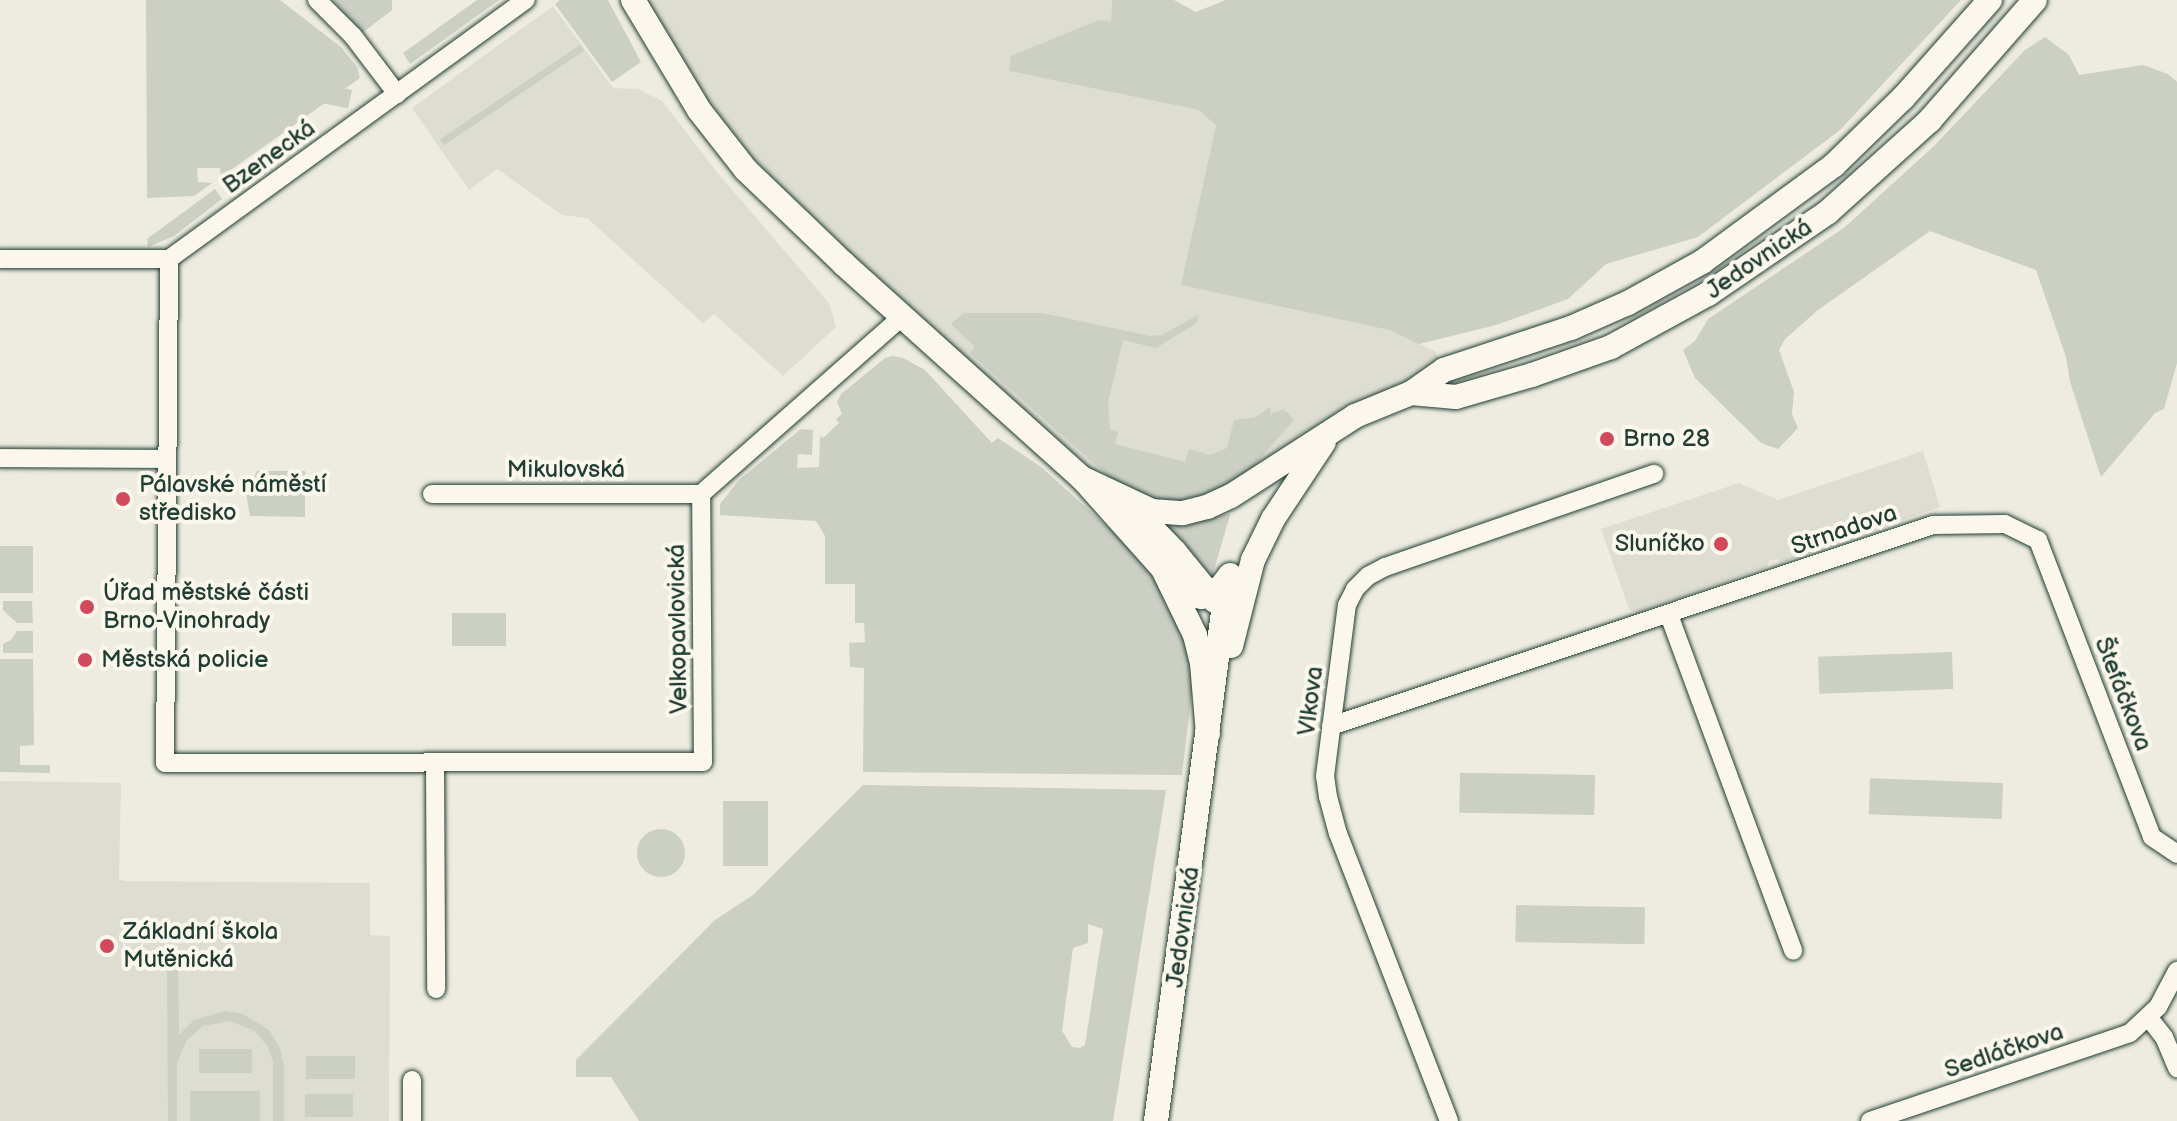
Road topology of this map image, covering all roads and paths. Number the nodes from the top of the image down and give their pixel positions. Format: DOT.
graph roads {
  1 [pos="317,0"];
  2 [pos="526,0"];
  3 [pos="633,0"];
  4 [pos="1990,0"];
  5 [pos="2035,0"];
  6 [pos="397,94"];
  7 [pos="0,259"];
  8 [pos="169,259"];
  9 [pos="902,317"];
  10 [pos="1411,393"];
  11 [pos="1331,432"];
  12 [pos="0,458"];
  13 [pos="165,459"];
  14 [pos="1654,474"];
  15 [pos="1082,478"];
  16 [pos="432,494"];
  17 [pos="701,494"];
  18 [pos="2038,540"];
  19 [pos="1163,569"];
  20 [pos="1219,607"];
  21 [pos="1669,615"];
  22 [pos="1331,726"];
  23 [pos="1208,734"];
  24 [pos="435,763"];
  25 [pos="2177,854"];
  26 [pos="1793,951"];
  27 [pos="2177,971"];
  28 [pos="436,989"];
  29 [pos="2149,1018"];
  30 [pos="2177,1068"];
  31 [pos="412,1080"];
  32 [pos="412,1121"];
  33 [pos="1156,1121"];
  34 [pos="1449,1121"];
  35 [pos="1870,1121"];
  1 -- 6 [label="street"];
  2 -- 6 [label="street, Bzenecká"];
  3 -- 9 [label="main road"];
  4 -- 10 [label="main road, Jedovnická"];
  5 -- 10 [label="main road, Jedovnická"];
  6 -- 8 [label="street, Bzenecká"];
  7 -- 8 [label="street"];
  8 -- 13 [label="street, Velkopavlovická"];
  9 -- 15 [label="main road"];
  9 -- 17 [label="street"];
  10 -- 11 [label="main road, Jedovnická"];
  11 -- 15 [label="main road, Jedovnická"];
  11 -- 20 [label="main road, Jedovnická"];
  11 -- 23 [label="main road, Jedovnická"];
  12 -- 13 [label="street"];
  13 -- 24 [label="street, Velkopavlovická"];
  14 -- 22 [label="street, Vlkova"];
  15 -- 19 [label="main road"];
  15 -- 20 [label="main road"];
  16 -- 17 [label="street, Mikulovská"];
  17 -- 24 [label="street, Velkopavlovická"];
  18 -- 21 [label="street, Strnadova"];
  18 -- 25 [label="street, Štefáčkova"];
  19 -- 20 [label="main road"];
  19 -- 23 [label="main road"];
  20 -- 23 [label="main road, Jedovnická"];
  21 -- 22 [label="street, Strnadova"];
  21 -- 26 [label="street"];
  22 -- 34 [label="street, Vlkova"];
  23 -- 33 [label="main road, Jedovnická"];
  24 -- 28 [label="street"];
  27 -- 29 [label="street, Sedláčkova"];
  29 -- 30 [label="street"];
  29 -- 35 [label="street, Sedláčkova"];
  31 -- 32 [label="street"];
}
